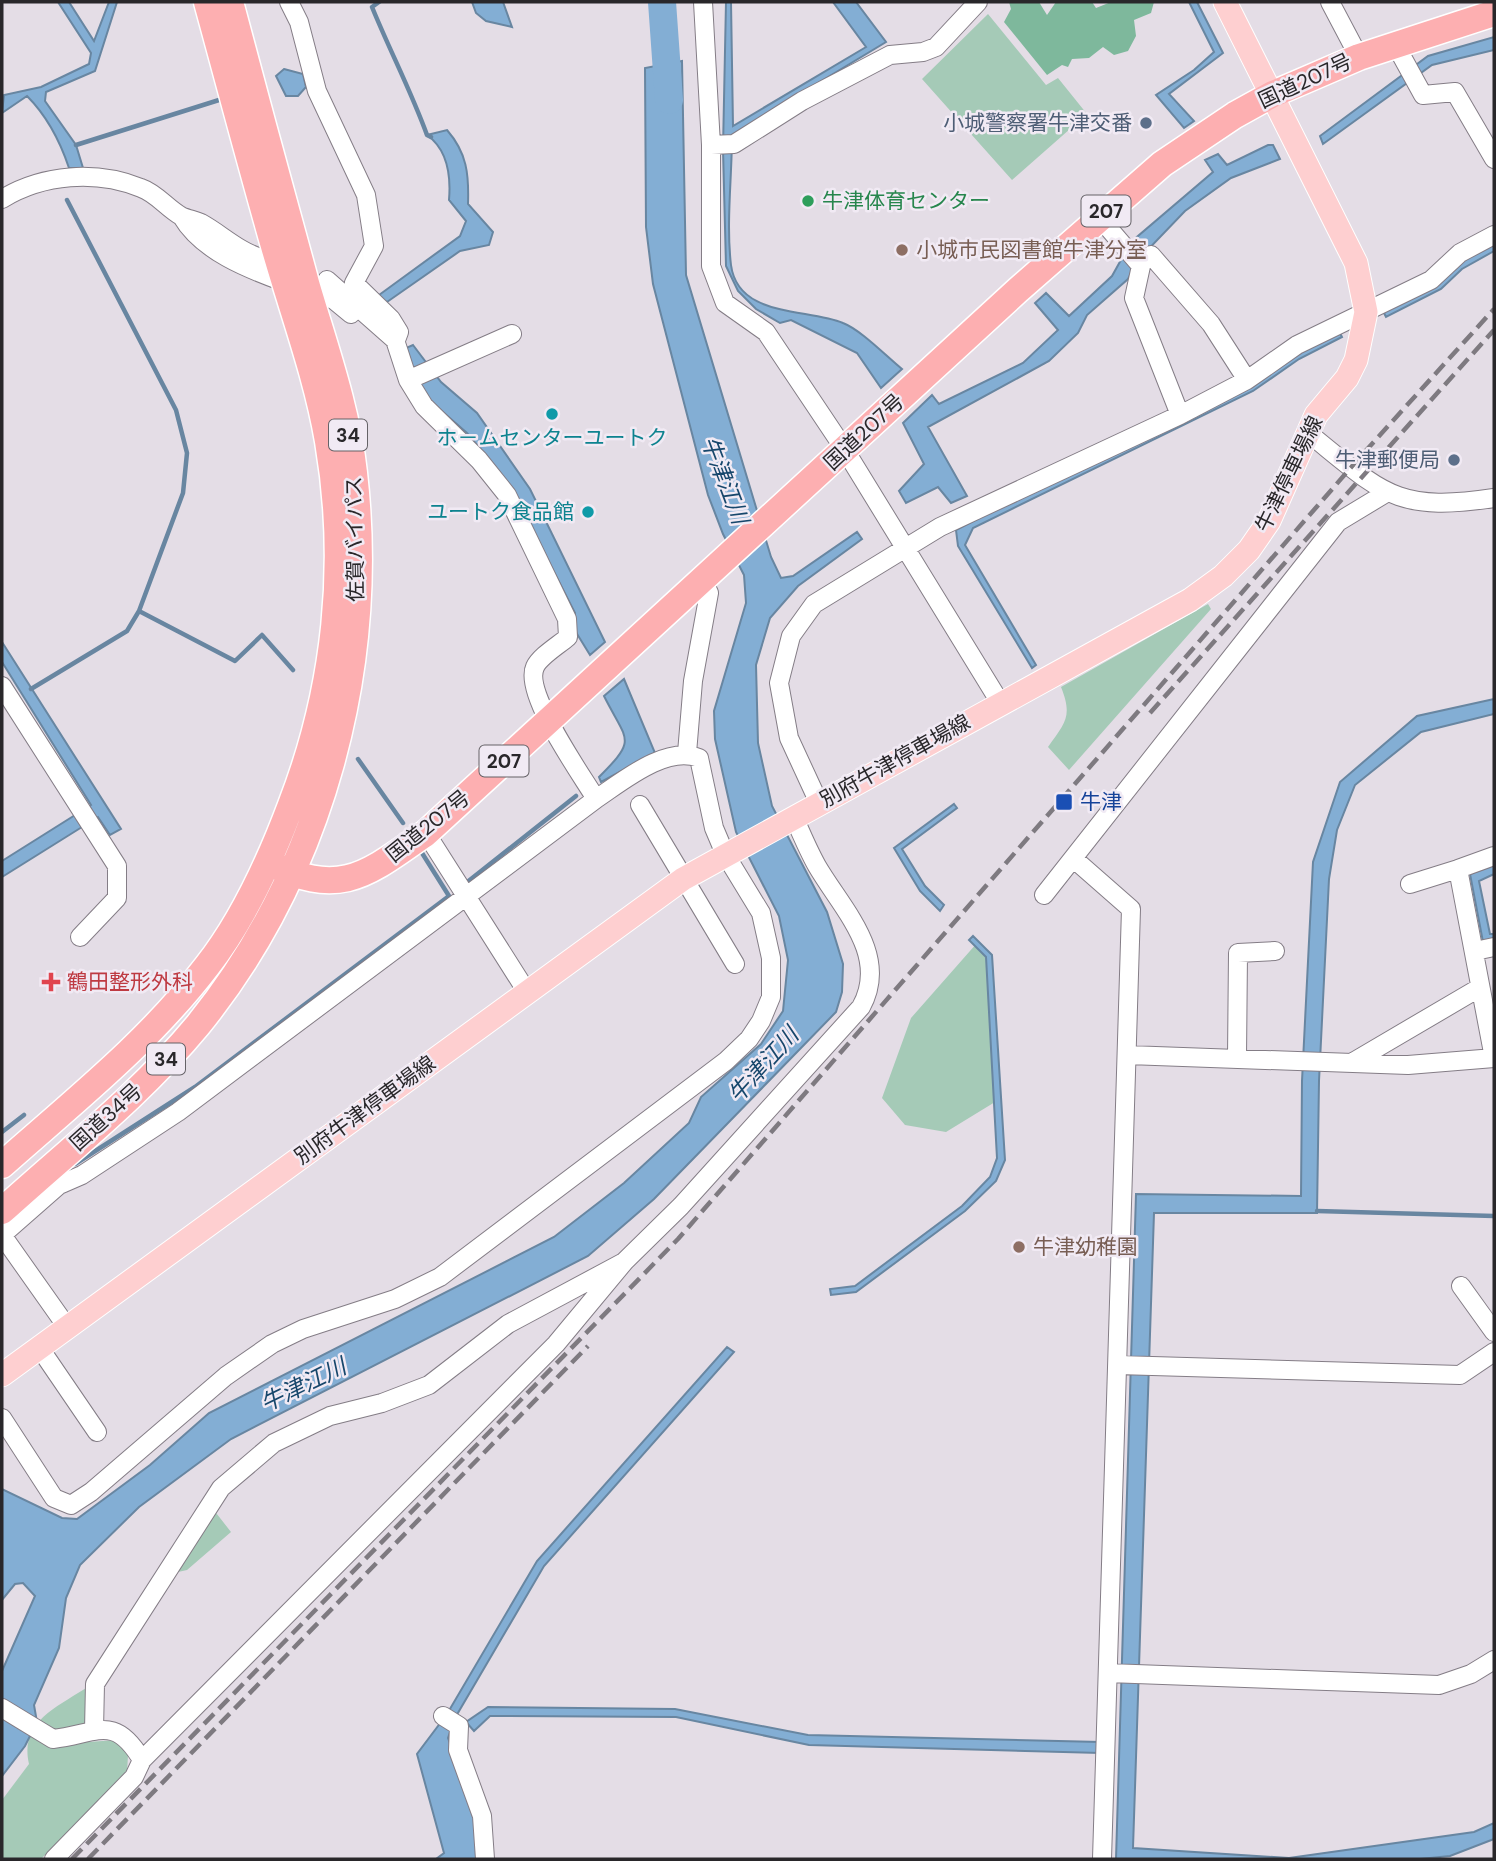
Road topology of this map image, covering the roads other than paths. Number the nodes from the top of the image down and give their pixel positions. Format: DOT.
graph roads {
  1 [pos="207,2"];
  2 [pos="230,2"];
  3 [pos="289,2"];
  4 [pos="703,2"];
  5 [pos="978,2"];
  6 [pos="1224,2"];
  7 [pos="1330,2"];
  8 [pos="1494,13"];
  9 [pos="1395,44"];
  10 [pos="1359,57"];
  11 [pos="1273,94"];
  12 [pos="721,145"];
  13 [pos="1494,159"];
  14 [pos="2,199"];
  15 [pos="182,217"];
  16 [pos="1100,217"];
  17 [pos="1494,235"];
  18 [pos="261,258"];
  19 [pos="1146,261"];
  20 [pos="307,284"];
  21 [pos="1366,312"];
  22 [pos="512,334"];
  23 [pos="398,349"];
  24 [pos="408,380"];
  25 [pos="1247,380"];
  26 [pos="1180,415"];
  27 [pos="1307,432"];
  28 [pos="845,450"];
  29 [pos="1386,492"];
  30 [pos="1494,498"];
  31 [pos="904,546"];
  32 [pos="707,576"];
  33 [pos="2,686"];
  34 [pos="1001,704"];
  35 [pos="549,720"];
  36 [pos="687,753"];
  37 [pos="596,799"];
  38 [pos="819,803"];
  39 [pos="640,805"];
  40 [pos="791,818"];
  41 [pos="426,833"];
  42 [pos="728,853"];
  43 [pos="1494,856"];
  44 [pos="1074,859"];
  45 [pos="268,862"];
  46 [pos="1458,869"];
  47 [pos="292,874"];
  48 [pos="683,879"];
  49 [pos="1410,884"];
  50 [pos="1044,895"];
  51 [pos="463,896"];
  52 [pos="80,937"];
  53 [pos="1494,947"];
  54 [pos="1275,951"];
  55 [pos="1475,951"];
  56 [pos="735,964"];
  57 [pos="1479,988"];
  58 [pos="527,992"];
  59 [pos="1128,1055"];
  60 [pos="1237,1057"];
  61 [pos="1494,1058"];
  62 [pos="1353,1062"];
  63 [pos="2,1165"];
  64 [pos="2,1212"];
  65 [pos="625,1261"];
  66 [pos="1461,1286"];
  67 [pos="67,1327"];
  68 [pos="1494,1332"];
  69 [pos="39,1347"];
  70 [pos="1493,1357"];
  71 [pos="1118,1365"];
  72 [pos="2,1375"];
  73 [pos="2,1419"];
  74 [pos="97,1432"];
  75 [pos="1494,1660"];
  76 [pos="1108,1673"];
  77 [pos="2,1708"];
  78 [pos="443,1716"];
  79 [pos="94,1730"];
  80 [pos="142,1760"];
  81 [pos="54,1859"];
  82 [pos="485,1859"];
  83 [pos="1102,1859"];
  1 -- 20 [label="highway, 佐賀バイパス / 34"];
  2 -- 20 [label="highway, 佐賀バイパス / 34"];
  3 -- 23 [label="street"];
  4 -- 12 [label="street"];
  5 -- 12 [label="street"];
  6 -- 11 [label="main road, 牛津停車場線"];
  7 -- 10 [label="street"];
  8 -- 9 [label="highway, 国道207号 / 207"];
  9 -- 10 [label="highway, 国道207号 / 207"];
  9 -- 13 [label="street"];
  10 -- 11 [label="highway, 国道207号 / 207"];
  11 -- 16 [label="highway, 国道207号 / 207"];
  11 -- 21 [label="main road, 牛津停車場線"];
  12 -- 28 [label="street"];
  14 -- 15 [label="street"];
  15 -- 18 [label="street"];
  15 -- 20 [label="street"];
  16 -- 19 [label="street"];
  16 -- 28 [label="highway, 国道207号 / 207"];
  17 -- 21 [label="street"];
  19 -- 25 [label="street"];
  19 -- 26 [label="street"];
  20 -- 23 [label="street"];
  20 -- 45 [label="highway, 佐賀バイパス / 34"];
  20 -- 47 [label="highway, 佐賀バイパス / 34"];
  21 -- 25 [label="street"];
  21 -- 27 [label="main road, 牛津停車場線"];
  22 -- 24 [label="street"];
  23 -- 24 [label="street"];
  24 -- 35 [label="street"];
  25 -- 26 [label="street"];
  26 -- 31 [label="street"];
  27 -- 29 [label="street"];
  27 -- 34 [label="main road, 牛津停車場線"];
  28 -- 31 [label="street"];
  28 -- 32 [label="highway, 国道207号 / 207"];
  29 -- 30 [label="street"];
  29 -- 44 [label="street"];
  31 -- 34 [label="street"];
  31 -- 38 [label="street"];
  32 -- 35 [label="highway, 国道207号 / 207"];
  32 -- 36 [label="street"];
  33 -- 52 [label="street"];
  34 -- 38 [label="main road, 別府牛津停車場線"];
  35 -- 37 [label="street"];
  35 -- 41 [label="highway, 国道207号 / 207"];
  36 -- 37 [label="street"];
  36 -- 42 [label="street"];
  37 -- 51 [label="street"];
  38 -- 40 [label="main road, 別府牛津停車場線"];
  39 -- 48 [label="street"];
  40 -- 42 [label="main road, 別府牛津停車場線"];
  40 -- 65 [label="street"];
  41 -- 47 [label="highway, 国道207号 / 207"];
  41 -- 51 [label="street"];
  42 -- 48 [label="main road, 別府牛津停車場線"];
  42 -- 73 [label="street"];
  43 -- 46 [label="street"];
  44 -- 50 [label="street"];
  44 -- 59 [label="street"];
  45 -- 47 [label="highway, 国道207号 / 207"];
  45 -- 63 [label="highway, 国道34号 / 34"];
  46 -- 49 [label="street"];
  46 -- 55 [label="street"];
  47 -- 64 [label="highway, 国道34号 / 34"];
  48 -- 56 [label="street"];
  48 -- 58 [label="main road, 別府牛津停車場線"];
  51 -- 58 [label="street"];
  51 -- 67 [label="street"];
  53 -- 55 [label="street"];
  54 -- 60 [label="street"];
  55 -- 57 [label="street"];
  57 -- 61 [label="street"];
  57 -- 62 [label="street"];
  58 -- 67 [label="main road, 別府牛津停車場線"];
  59 -- 60 [label="street"];
  59 -- 71 [label="street"];
  60 -- 62 [label="street"];
  61 -- 62 [label="street"];
  65 -- 79 [label="street"];
  65 -- 80 [label="street"];
  66 -- 68 [label="street"];
  67 -- 69 [label="main road, 別府牛津停車場線"];
  69 -- 72 [label="main road, 別府牛津停車場線"];
  69 -- 74 [label="street"];
  70 -- 71 [label="street"];
  71 -- 76 [label="street"];
  75 -- 76 [label="street"];
  76 -- 83 [label="street"];
  77 -- 79 [label="street"];
  78 -- 82 [label="street"];
  79 -- 80 [label="street"];
  80 -- 81 [label="street"];
}
